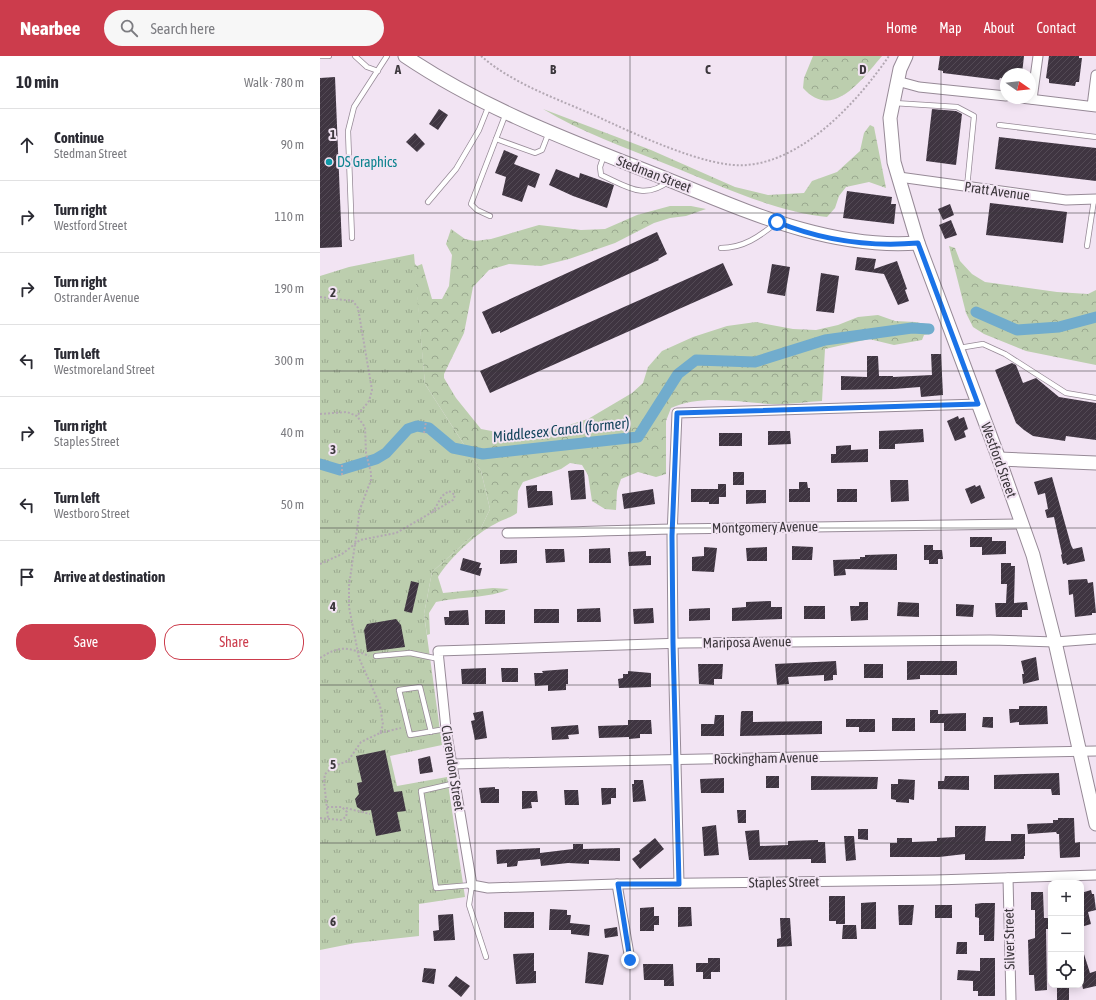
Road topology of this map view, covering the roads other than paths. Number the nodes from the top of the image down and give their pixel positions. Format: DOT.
graph roads {
  1 [pos="320,56"];
  2 [pos="329,56"];
  3 [pos="355,56"];
  4 [pos="387,56"];
  5 [pos="405,56"];
  6 [pos="906,56"];
  7 [pos="1038,56"];
  8 [pos="1036,70"];
  9 [pos="378,71"];
  10 [pos="1096,75"];
  11 [pos="897,81"];
  12 [pos="1000,95"];
  13 [pos="1036,99"];
  14 [pos="892,103"];
  15 [pos="489,105"];
  16 [pos="1094,106"];
  17 [pos="506,113"];
  18 [pos="999,125"];
  19 [pos="550,132"];
  20 [pos="1096,137"];
  21 [pos="496,139"];
  22 [pos="604,154"];
  23 [pos="899,177"];
  24 [pos="670,180"];
  25 [pos="967,187"];
  26 [pos="1095,199"];
  27 [pos="428,202"];
  28 [pos="490,216"];
  29 [pos="777,222"];
  30 [pos="352,238"];
  31 [pos="918,243"];
  32 [pos="1087,246"];
  33 [pos="721,248"];
  34 [pos="957,348"];
  35 [pos="1096,398"];
  36 [pos="978,404"];
  37 [pos="999,459"];
  38 [pos="1096,463"];
  39 [pos="1022,524"];
  40 [pos="672,529"];
  41 [pos="507,533"];
  42 [pos="1096,639"];
  43 [pos="1055,642"];
  44 [pos="673,643"];
  45 [pos="439,655"];
  46 [pos="376,656"];
  47 [pos="446,729"];
  48 [pos="431,732"];
  49 [pos="1096,751"];
  50 [pos="1079,752"];
  51 [pos="675,759"];
  52 [pos="453,764"];
  53 [pos="456,783"];
  54 [pos="1096,824"];
  55 [pos="1096,874"];
  56 [pos="1008,878"];
  57 [pos="618,884"];
  58 [pos="679,884"];
  59 [pos="472,885"];
  60 [pos="486,957"];
  61 [pos="630,960"];
  62 [pos="1011,1000"];
  1 -- 2 [label="lane"];
  3 -- 9 [label="lane"];
  4 -- 9 [label="lane"];
  5 -- 15 [label="main road, Stedman Street"];
  6 -- 11 [label="main road, Westford Street"];
  7 -- 8 [label="street"];
  9 -- 30 [label="lane"];
  10 -- 16 [label="street"];
  11 -- 12 [label="street"];
  11 -- 14 [label="main road, Westford Street"];
  13 -- 16 [label="street"];
  14 -- 23 [label="main road, Westford Street"];
  14 -- 25 [label="lane"];
  15 -- 17 [label="main road, Stedman Street"];
  15 -- 27 [label="lane"];
  17 -- 19 [label="main road, Stedman Street"];
  17 -- 21 [label="lane"];
  18 -- 20 [label="lane"];
  19 -- 21 [label="lane"];
  19 -- 22 [label="main road, Stedman Street"];
  21 -- 28 [label="lane"];
  22 -- 24 [label="main road, Stedman Street"];
  22 -- 24 [label="lane"];
  23 -- 25 [label="street, Pratt Avenue"];
  23 -- 31 [label="main road, Westford Street"];
  24 -- 29 [label="main road, Stedman Street"];
  25 -- 26 [label="street, Pratt Avenue"];
  26 -- 32 [label="lane"];
  29 -- 31 [label="main road, Stedman Street"];
  29 -- 33 [label="lane"];
  31 -- 34 [label="main road, Westford Street"];
  34 -- 35 [label="lane"];
  34 -- 36 [label="main road, Westford Street"];
  36 -- 37 [label="main road, Westford Street"];
  36 -- 40 [label="street"];
  37 -- 38 [label="main road"];
  37 -- 39 [label="main road, Westford Street"];
  39 -- 40 [label="street, Montgomery Avenue"];
  39 -- 43 [label="main road, Westford Street"];
  40 -- 41 [label="street, Montgomery Avenue"];
  40 -- 44 [label="street"];
  42 -- 43 [label="street, Mariposa Avenue"];
  43 -- 44 [label="street, Mariposa Avenue"];
  43 -- 50 [label="main road, Westford Street"];
  44 -- 45 [label="street, Mariposa Avenue"];
  44 -- 51 [label="street"];
  45 -- 46 [label="lane"];
  45 -- 47 [label="street, Clarendon Street"];
  47 -- 48 [label="lane"];
  47 -- 52 [label="street, Clarendon Street"];
  48 -- 48 [label="lane"];
  49 -- 50 [label="street, Rockingham Avenue"];
  50 -- 51 [label="street, Rockingham Avenue"];
  50 -- 54 [label="main road, Westford Street"];
  51 -- 52 [label="street, Rockingham Avenue"];
  51 -- 58 [label="street"];
  52 -- 53 [label="street, Clarendon Street"];
  53 -- 59 [label="street, Clarendon Street"];
  53 -- 59 [label="lane"];
  55 -- 56 [label="street, Staples Street"];
  56 -- 58 [label="street, Staples Street"];
  56 -- 62 [label="street, Silver Street"];
  57 -- 58 [label="street, Staples Street"];
  57 -- 59 [label="street, Staples Street"];
  57 -- 61 [label="street"];
  59 -- 60 [label="lane"];
}
